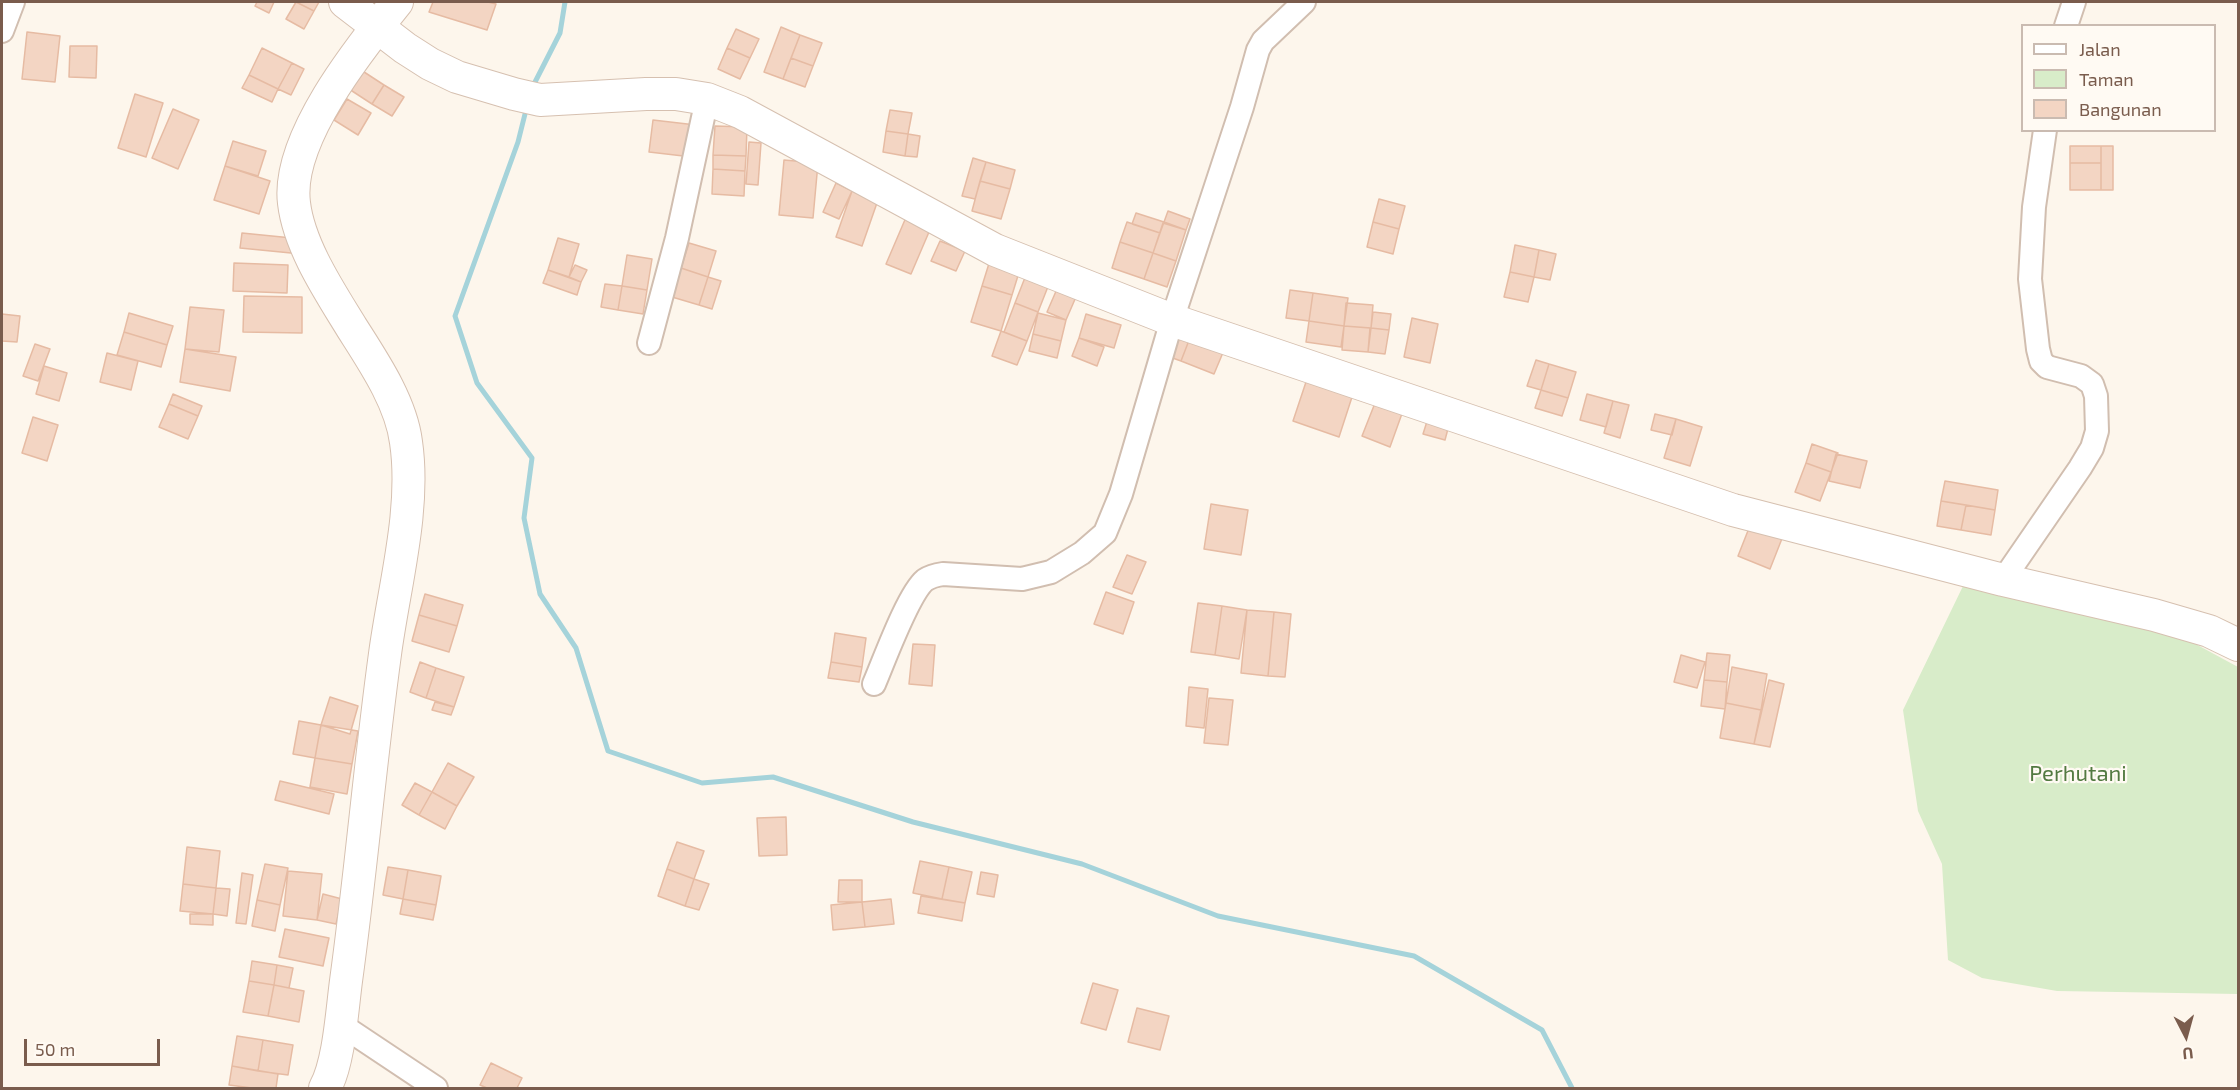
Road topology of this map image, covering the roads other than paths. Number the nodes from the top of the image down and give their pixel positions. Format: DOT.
graph roads {
  1 [pos="13,2"];
  2 [pos="345,2"];
  3 [pos="397,2"];
  4 [pos="1304,2"];
  5 [pos="2074,2"];
  6 [pos="2068,24"];
  7 [pos="377,26"];
  8 [pos="2,31"];
  9 [pos="707,99"];
  10 [pos="2045,132"];
  11 [pos="1172,320"];
  12 [pos="649,343"];
  13 [pos="2003,580"];
  14 [pos="2238,645"];
  15 [pos="874,684"];
  16 [pos="340,1024"];
  17 [pos="325,1089"];
  18 [pos="436,1089"];
  1 -- 8 [label="street"];
  2 -- 7 [label="street"];
  3 -- 7 [label="street"];
  4 -- 11 [label="street"];
  5 -- 6 [label="street"];
  7 -- 9 [label="street"];
  7 -- 16 [label="street"];
  9 -- 11 [label="street"];
  9 -- 12 [label="street"];
  10 -- 13 [label="street"];
  11 -- 13 [label="street"];
  11 -- 15 [label="street"];
  13 -- 14 [label="street"];
  16 -- 17 [label="street"];
  16 -- 18 [label="street"];
}
